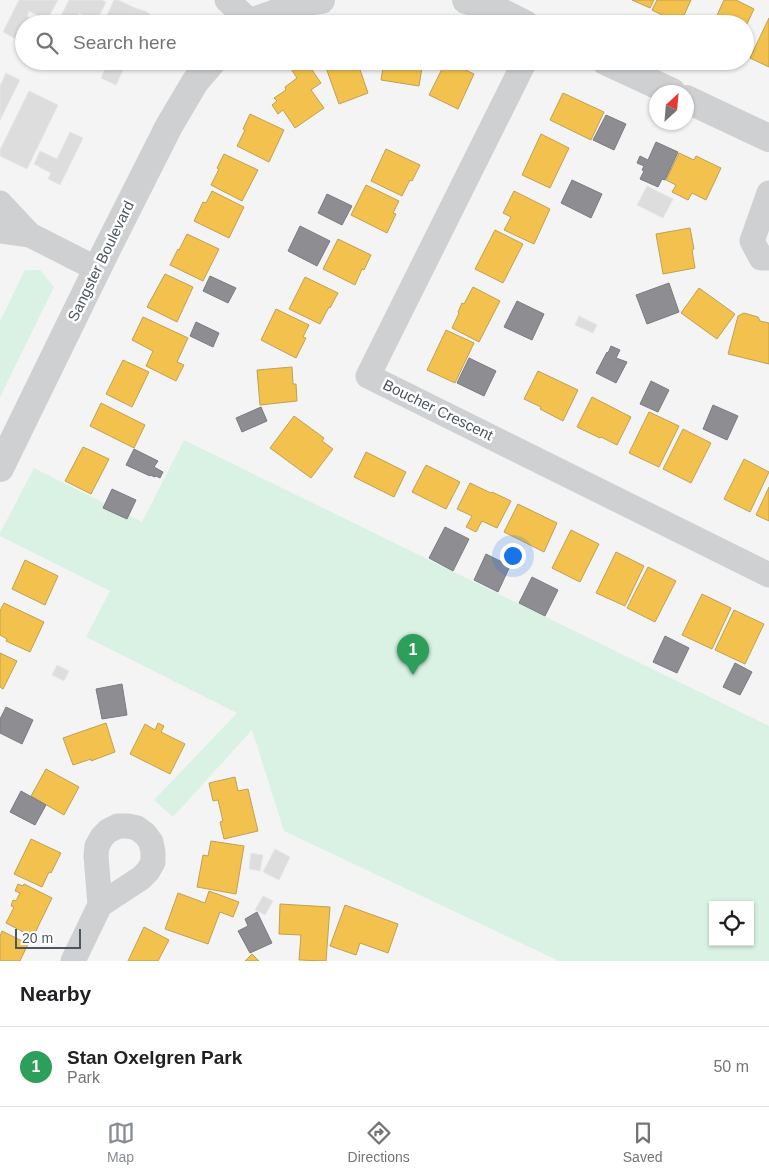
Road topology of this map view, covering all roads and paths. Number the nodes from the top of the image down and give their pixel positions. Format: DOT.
graph roads {
  1 [pos="227,0"];
  2 [pos="321,0"];
  3 [pos="466,0"];
  4 [pos="242,15"];
  5 [pos="272,15"];
  6 [pos="507,15"];
  7 [pos="205,70"];
  8 [pos="521,70"];
  9 [pos="624,70"];
  10 [pos="657,85"];
  11 [pos="694,104"];
  12 [pos="769,138"];
  13 [pos="769,193"];
  14 [pos="0,202"];
  15 [pos="0,232"];
  16 [pos="30,235"];
  17 [pos="769,258"];
  18 [pos="97,269"];
  19 [pos="4,451"];
  20 [pos="769,575"];
  21 [pos="100,905"];
  22 [pos="73,961"];
  1 -- 4 [label="street"];
  2 -- 5 [label="street"];
  3 -- 6 [label="street"];
  7 -- 18 [label="street, Sangster Boulevard"];
  8 -- 20 [label="street, Boucher Crescent"];
  9 -- 10 [label="street"];
  11 -- 12 [label="street"];
  13 -- 17 [label="street"];
  14 -- 16 [label="street"];
  15 -- 16 [label="street"];
  16 -- 18 [label="street"];
  18 -- 19 [label="street, Sangster Boulevard"];
  21 -- 22 [label="street"];
}
